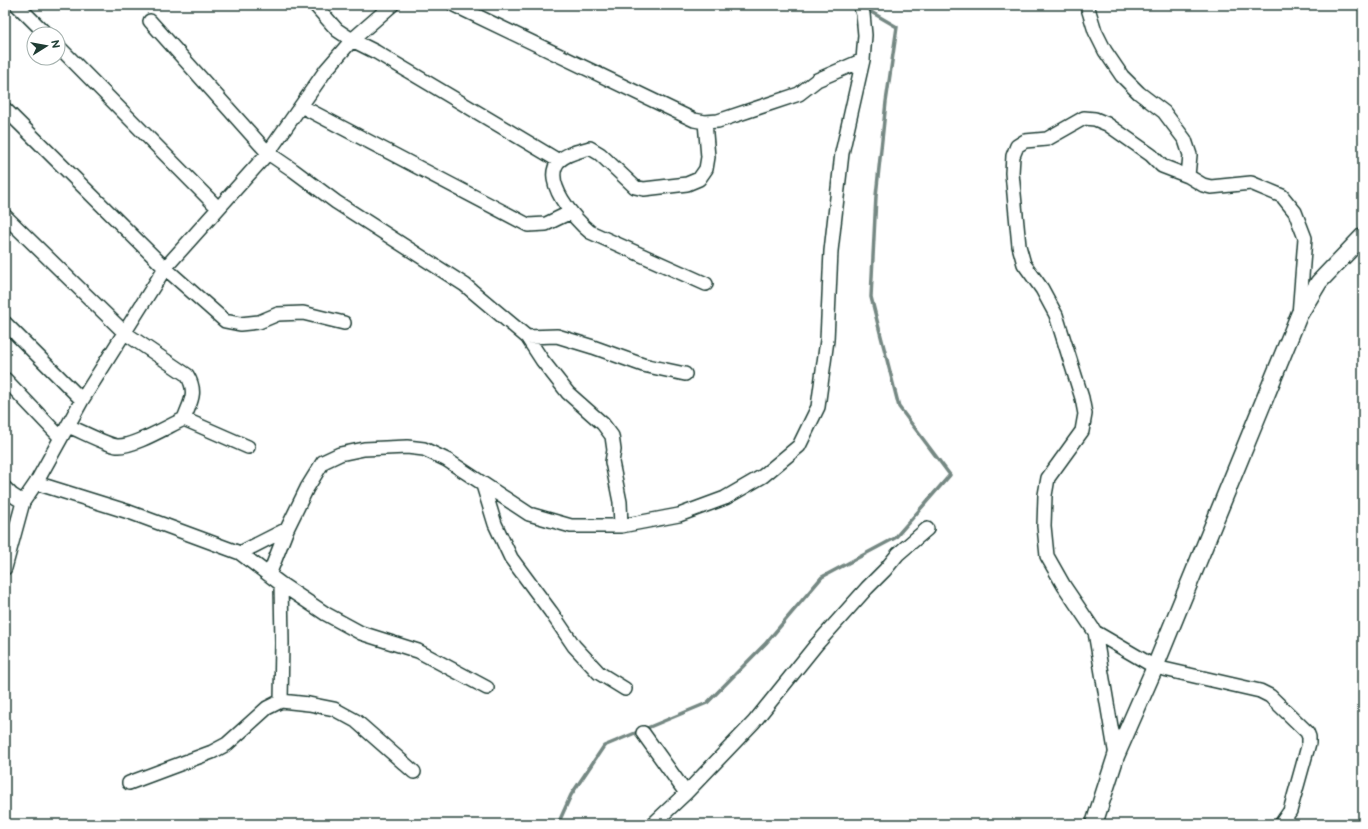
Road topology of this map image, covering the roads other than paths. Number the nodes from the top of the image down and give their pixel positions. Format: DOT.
graph roads {
  1 [pos="17,5"];
  2 [pos="315,5"];
  3 [pos="392,5"];
  4 [pos="454,5"];
  5 [pos="860,5"];
  6 [pos="1087,5"];
  7 [pos="150,22"];
  8 [pos="38,26"];
  9 [pos="352,40"];
  10 [pos="66,54"];
  11 [pos="864,60"];
  12 [pos="301,106"];
  13 [pos="5,109"];
  14 [pos="705,122"];
  15 [pos="268,153"];
  16 [pos="559,161"];
  17 [pos="1188,176"];
  18 [pos="218,208"];
  19 [pos="571,212"];
  20 [pos="5,216"];
  21 [pos="1363,236"];
  22 [pos="166,268"];
  23 [pos="706,284"];
  24 [pos="1299,315"];
  25 [pos="5,323"];
  26 [pos="344,323"];
  27 [pos="125,333"];
  28 [pos="527,337"];
  29 [pos="685,374"];
  30 [pos="5,379"];
  31 [pos="82,400"];
  32 [pos="184,419"];
  33 [pos="68,426"];
  34 [pos="61,438"];
  35 [pos="248,447"];
  36 [pos="36,483"];
  37 [pos="483,484"];
  38 [pos="5,488"];
  39 [pos="23,502"];
  40 [pos="621,526"];
  41 [pos="287,529"];
  42 [pos="927,529"];
  43 [pos="240,553"];
  44 [pos="5,568"];
  45 [pos="269,575"];
  46 [pos="280,584"];
  47 [pos="1095,632"];
  48 [pos="1155,667"];
  49 [pos="487,688"];
  50 [pos="625,689"];
  51 [pos="281,701"];
  52 [pos="643,732"];
  53 [pos="1116,756"];
  54 [pos="414,772"];
  55 [pos="128,783"];
  56 [pos="686,793"];
  57 [pos="653,824"];
  58 [pos="1094,824"];
  59 [pos="1281,824"];
  1 -- 8 [label="street"];
  2 -- 9 [label="street"];
  3 -- 9 [label="street"];
  4 -- 14 [label="street"];
  5 -- 11 [label="street"];
  6 -- 17 [label="street"];
  7 -- 15 [label="street"];
  9 -- 12 [label="street"];
  9 -- 16 [label="street"];
  10 -- 18 [label="street"];
  11 -- 14 [label="street"];
  11 -- 40 [label="street"];
  12 -- 15 [label="street"];
  12 -- 19 [label="street"];
  13 -- 22 [label="street"];
  14 -- 16 [label="street"];
  15 -- 18 [label="street"];
  15 -- 28 [label="street"];
  16 -- 19 [label="street"];
  17 -- 24 [label="street"];
  17 -- 47 [label="street"];
  18 -- 22 [label="street"];
  19 -- 23 [label="street"];
  20 -- 27 [label="street"];
  21 -- 24 [label="street"];
  22 -- 26 [label="street"];
  22 -- 27 [label="street"];
  24 -- 48 [label="street"];
  25 -- 31 [label="street"];
  27 -- 31 [label="street"];
  27 -- 32 [label="street"];
  28 -- 29 [label="street"];
  28 -- 40 [label="street"];
  30 -- 34 [label="street"];
  31 -- 33 [label="street"];
  32 -- 33 [label="street"];
  32 -- 35 [label="street"];
  33 -- 34 [label="street"];
  34 -- 36 [label="street"];
  36 -- 39 [label="street"];
  36 -- 43 [label="street"];
  37 -- 40 [label="street"];
  37 -- 41 [label="street"];
  37 -- 50 [label="street"];
  38 -- 39 [label="street"];
  39 -- 44 [label="street"];
  41 -- 43 [label="street"];
  41 -- 45 [label="street"];
  42 -- 56 [label="street"];
  43 -- 45 [label="street"];
  45 -- 46 [label="street"];
  46 -- 49 [label="street"];
  46 -- 51 [label="street"];
  47 -- 48 [label="street"];
  47 -- 53 [label="street"];
  48 -- 53 [label="street"];
  48 -- 59 [label="street"];
  51 -- 54 [label="street"];
  51 -- 55 [label="street"];
  52 -- 56 [label="street"];
  53 -- 58 [label="street"];
  56 -- 57 [label="street"];
}
